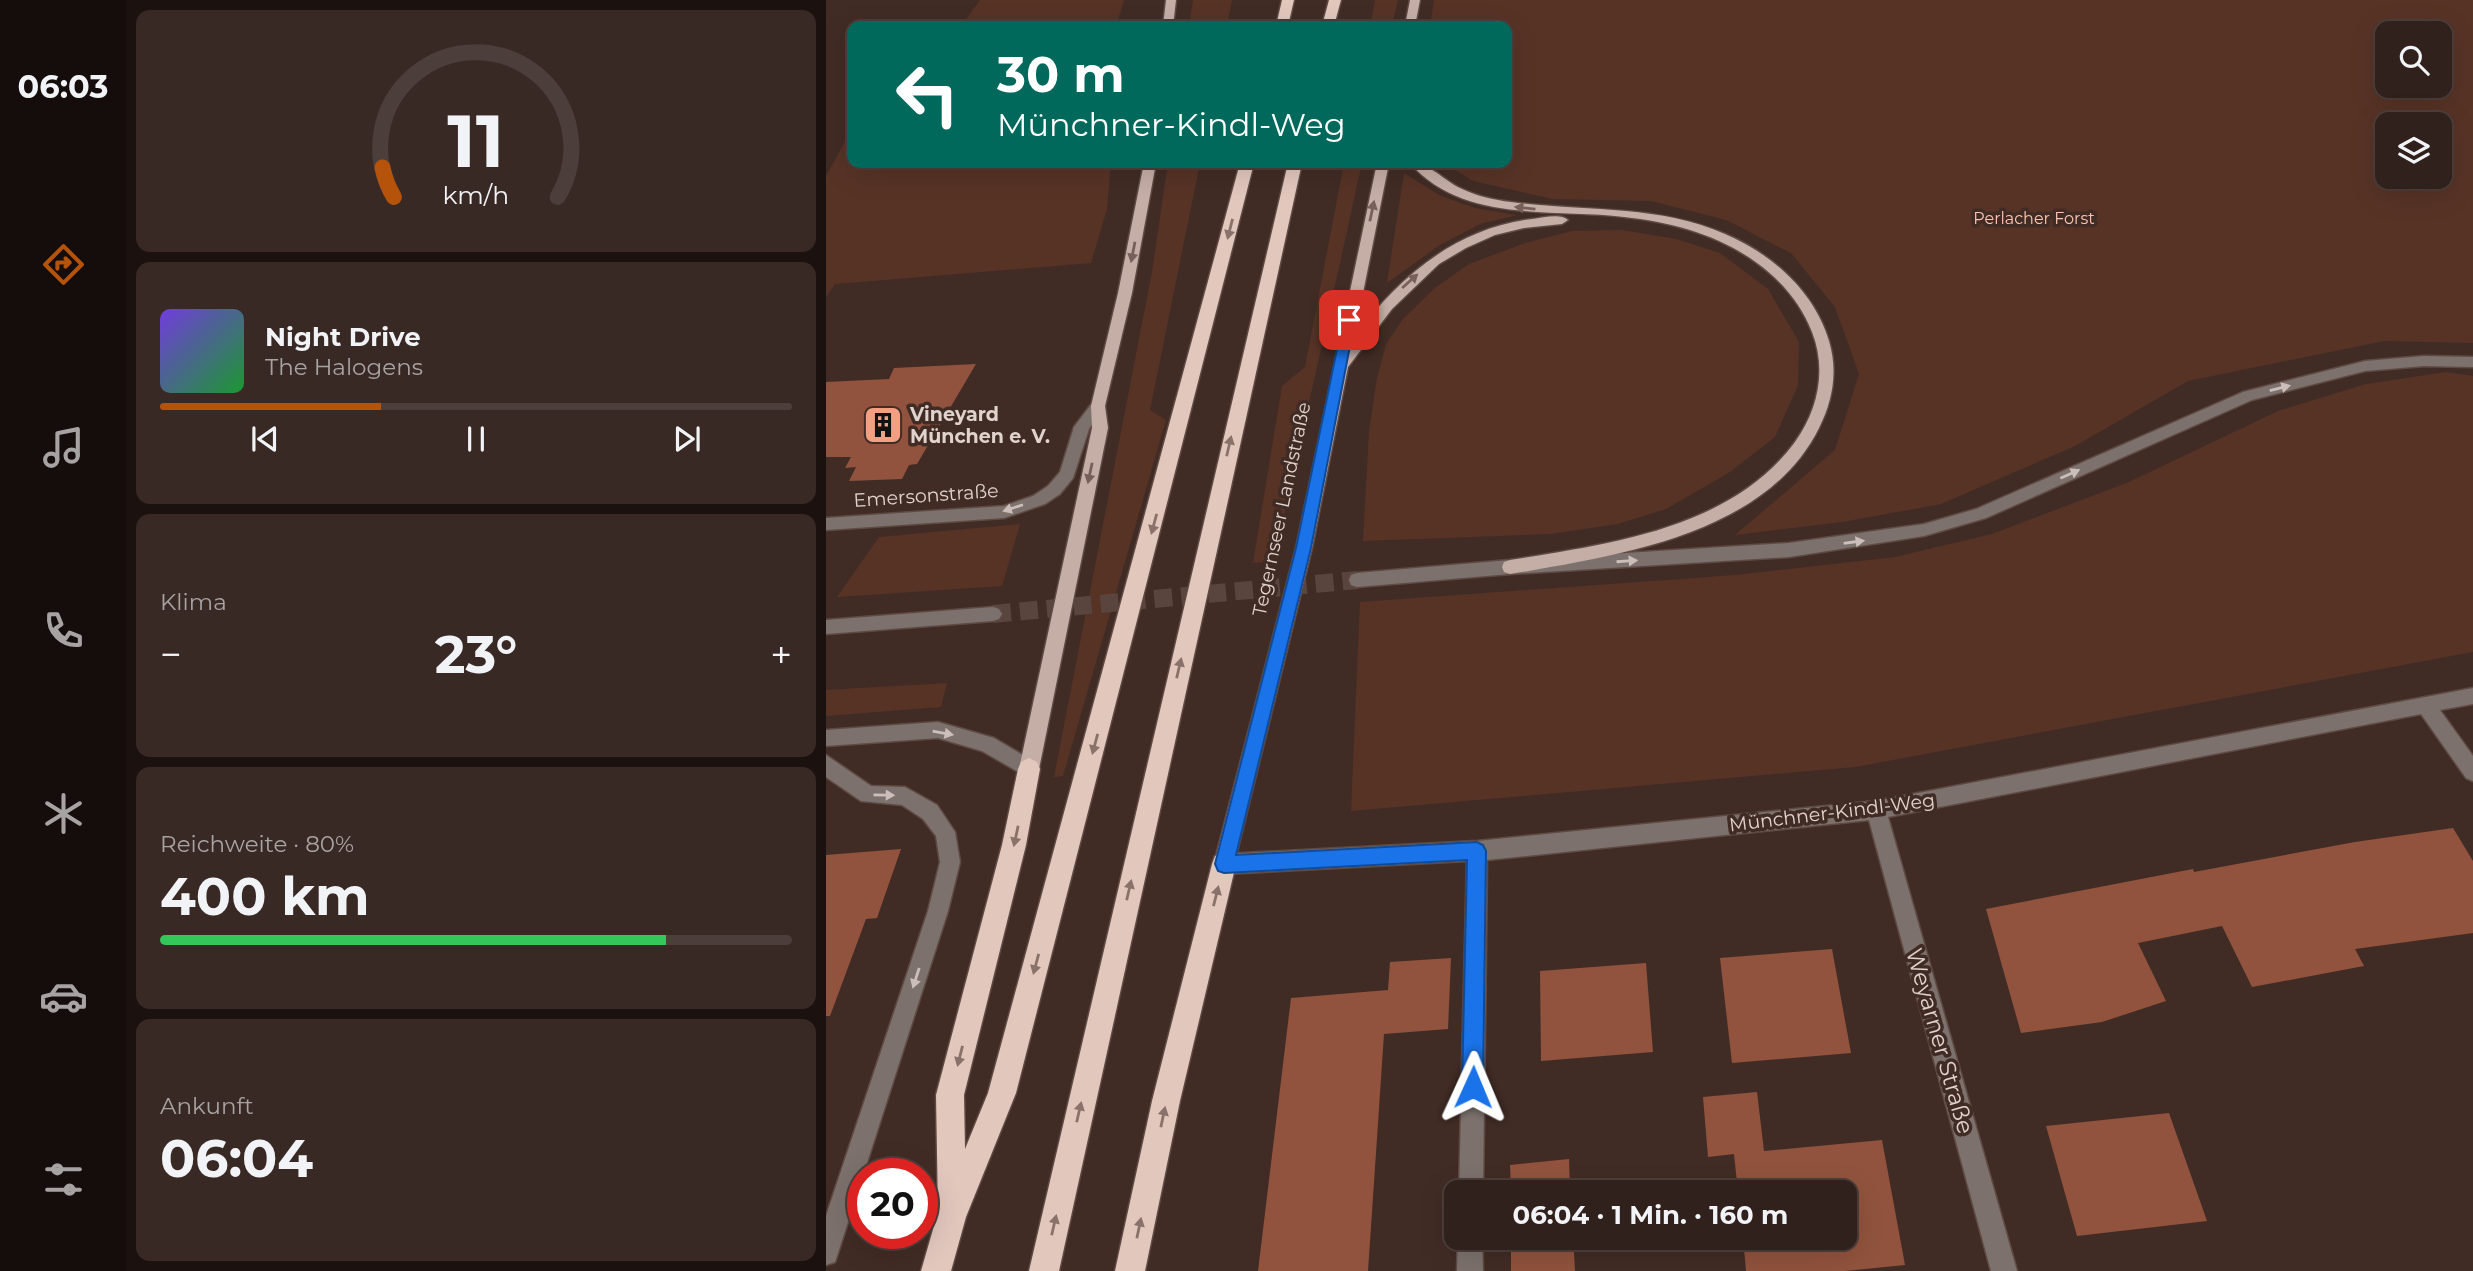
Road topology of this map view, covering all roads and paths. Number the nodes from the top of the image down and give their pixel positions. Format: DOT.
graph roads {
  1 [pos="1171,0"];
  2 [pos="1288,0"];
  3 [pos="1335,0"];
  4 [pos="1415,0"];
  5 [pos="1169,21"];
  6 [pos="1283,21"];
  7 [pos="1329,21"];
  8 [pos="1411,21"];
  9 [pos="1149,168"];
  10 [pos="1246,168"];
  11 [pos="1294,168"];
  12 [pos="1382,168"];
  13 [pos="1422,168"];
  14 [pos="1642,216"];
  15 [pos="2473,362"];
  16 [pos="1338,373"];
  17 [pos="1098,406"];
  18 [pos="826,524"];
  19 [pos="1510,567"];
  20 [pos="1357,580"];
  21 [pos="993,614"];
  22 [pos="826,619"];
  23 [pos="877,623"];
  24 [pos="826,627"];
  25 [pos="2473,696"];
  26 [pos="2426,706"];
  27 [pos="826,738"];
  28 [pos="826,764"];
  29 [pos="1029,769"];
  30 [pos="2473,772"];
  31 [pos="1876,810"];
  32 [pos="1477,851"];
  33 [pos="1224,864"];
  34 [pos="1471,1180"];
  35 [pos="951,1217"];
  36 [pos="1470,1250"];
  37 [pos="826,1253"];
  38 [pos="936,1271"];
  39 [pos="1044,1271"];
  40 [pos="1130,1271"];
  41 [pos="1470,1271"];
  42 [pos="2004,1271"];
  1 -- 5 [label="main road"];
  2 -- 6 [label="highway"];
  3 -- 7 [label="highway"];
  4 -- 8 [label="main road"];
  9 -- 17 [label="main road, one-way"];
  10 -- 35 [label="highway, one-way"];
  39 -- 11 [label="highway, one-way"];
  16 -- 12 [label="main road, Tegernseer Landstraße, one-way"];
  14 -- 13 [label="main road, one-way"];
  16 -- 14 [label="main road, one-way"];
  14 -- 19 [label="main road"];
  19 -- 15 [label="street, one-way"];
  16 -- 33 [label="main road, Tegernseer Landstraße"];
  17 -- 18 [label="street, Emersonstraße, one-way"];
  17 -- 29 [label="main road, one-way"];
  19 -- 20 [label="street"];
  21 -- 23 [label="street"];
  22 -- 23 [label="street"];
  23 -- 24 [label="street"];
  25 -- 26 [label="street, Münchner-Kindl-Weg"];
  26 -- 30 [label="street"];
  26 -- 31 [label="street, Münchner-Kindl-Weg"];
  27 -- 29 [label="street, one-way"];
  28 -- 37 [label="street, one-way"];
  29 -- 35 [label="highway, one-way"];
  31 -- 32 [label="street, Münchner-Kindl-Weg"];
  31 -- 42 [label="street, Weyarner Straße"];
  32 -- 33 [label="street, Münchner-Kindl-Weg"];
  32 -- 34 [label="street"];
  40 -- 33 [label="highway, one-way"];
  35 -- 38 [label="highway"];
  36 -- 41 [label="street"];
}
